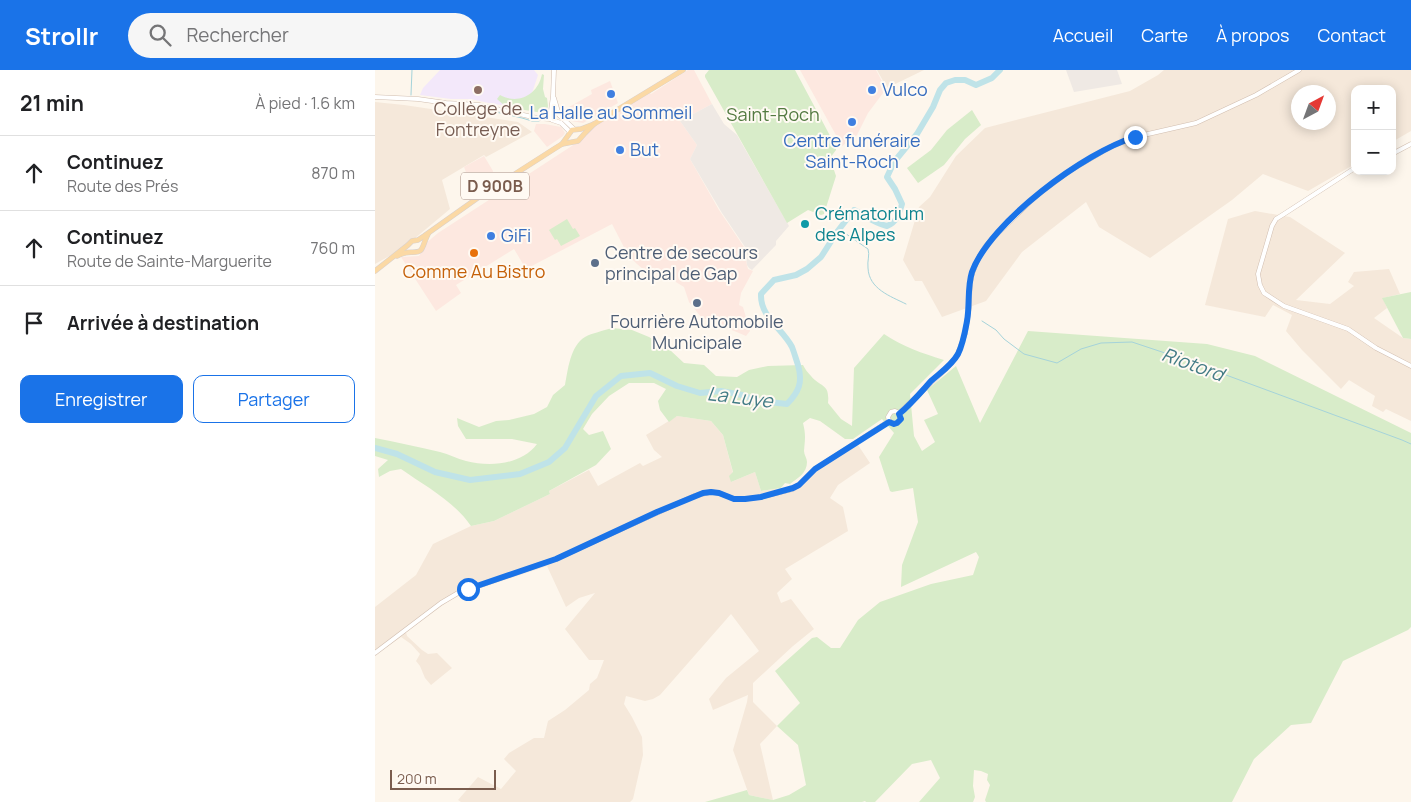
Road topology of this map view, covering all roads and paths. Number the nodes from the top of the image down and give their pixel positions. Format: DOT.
graph roads {
  1 [pos="554,70"];
  2 [pos="683,70"];
  3 [pos="1299,70"];
  4 [pos="553,96"];
  5 [pos="375,97"];
  6 [pos="558,114"];
  7 [pos="552,117"];
  8 [pos="595,124"];
  9 [pos="573,132"];
  10 [pos="581,136"];
  11 [pos="573,142"];
  12 [pos="562,144"];
  13 [pos="1411,144"];
  14 [pos="1396,152"];
  15 [pos="1351,171"];
  16 [pos="430,231"];
  17 [pos="418,240"];
  18 [pos="422,244"];
  19 [pos="408,245"];
  20 [pos="412,251"];
  21 [pos="392,258"];
  22 [pos="375,271"];
  23 [pos="1411,366"];
  24 [pos="899,414"];
  25 [pos="889,422"];
  26 [pos="375,653"];
  1 -- 4 [label="street"];
  2 -- 8 [label="main road"];
  3 -- 24 [label="street"];
  4 -- 6 [label="street"];
  4 -- 7 [label="street"];
  5 -- 7 [label="street"];
  6 -- 7 [label="street"];
  6 -- 7 [label="street"];
  6 -- 9 [label="street"];
  7 -- 9 [label="street"];
  8 -- 9 [label="main road"];
  8 -- 10 [label="main road"];
  9 -- 10 [label="main road"];
  9 -- 11 [label="main road"];
  9 -- 12 [label="main road, D 900B"];
  10 -- 11 [label="main road"];
  11 -- 12 [label="main road, D 900B"];
  12 -- 16 [label="main road, D 900B"];
  13 -- 14 [label="street"];
  15 -- 23 [label="street"];
  16 -- 17 [label="main road, D 900B"];
  16 -- 18 [label="main road, D 900B"];
  17 -- 18 [label="main road"];
  17 -- 19 [label="main road"];
  18 -- 20 [label="main road"];
  19 -- 20 [label="main road"];
  19 -- 21 [label="main road"];
  20 -- 21 [label="main road"];
  21 -- 22 [label="main road"];
  24 -- 25 [label="street"];
  24 -- 25 [label="street"];
  25 -- 26 [label="street"];
}
